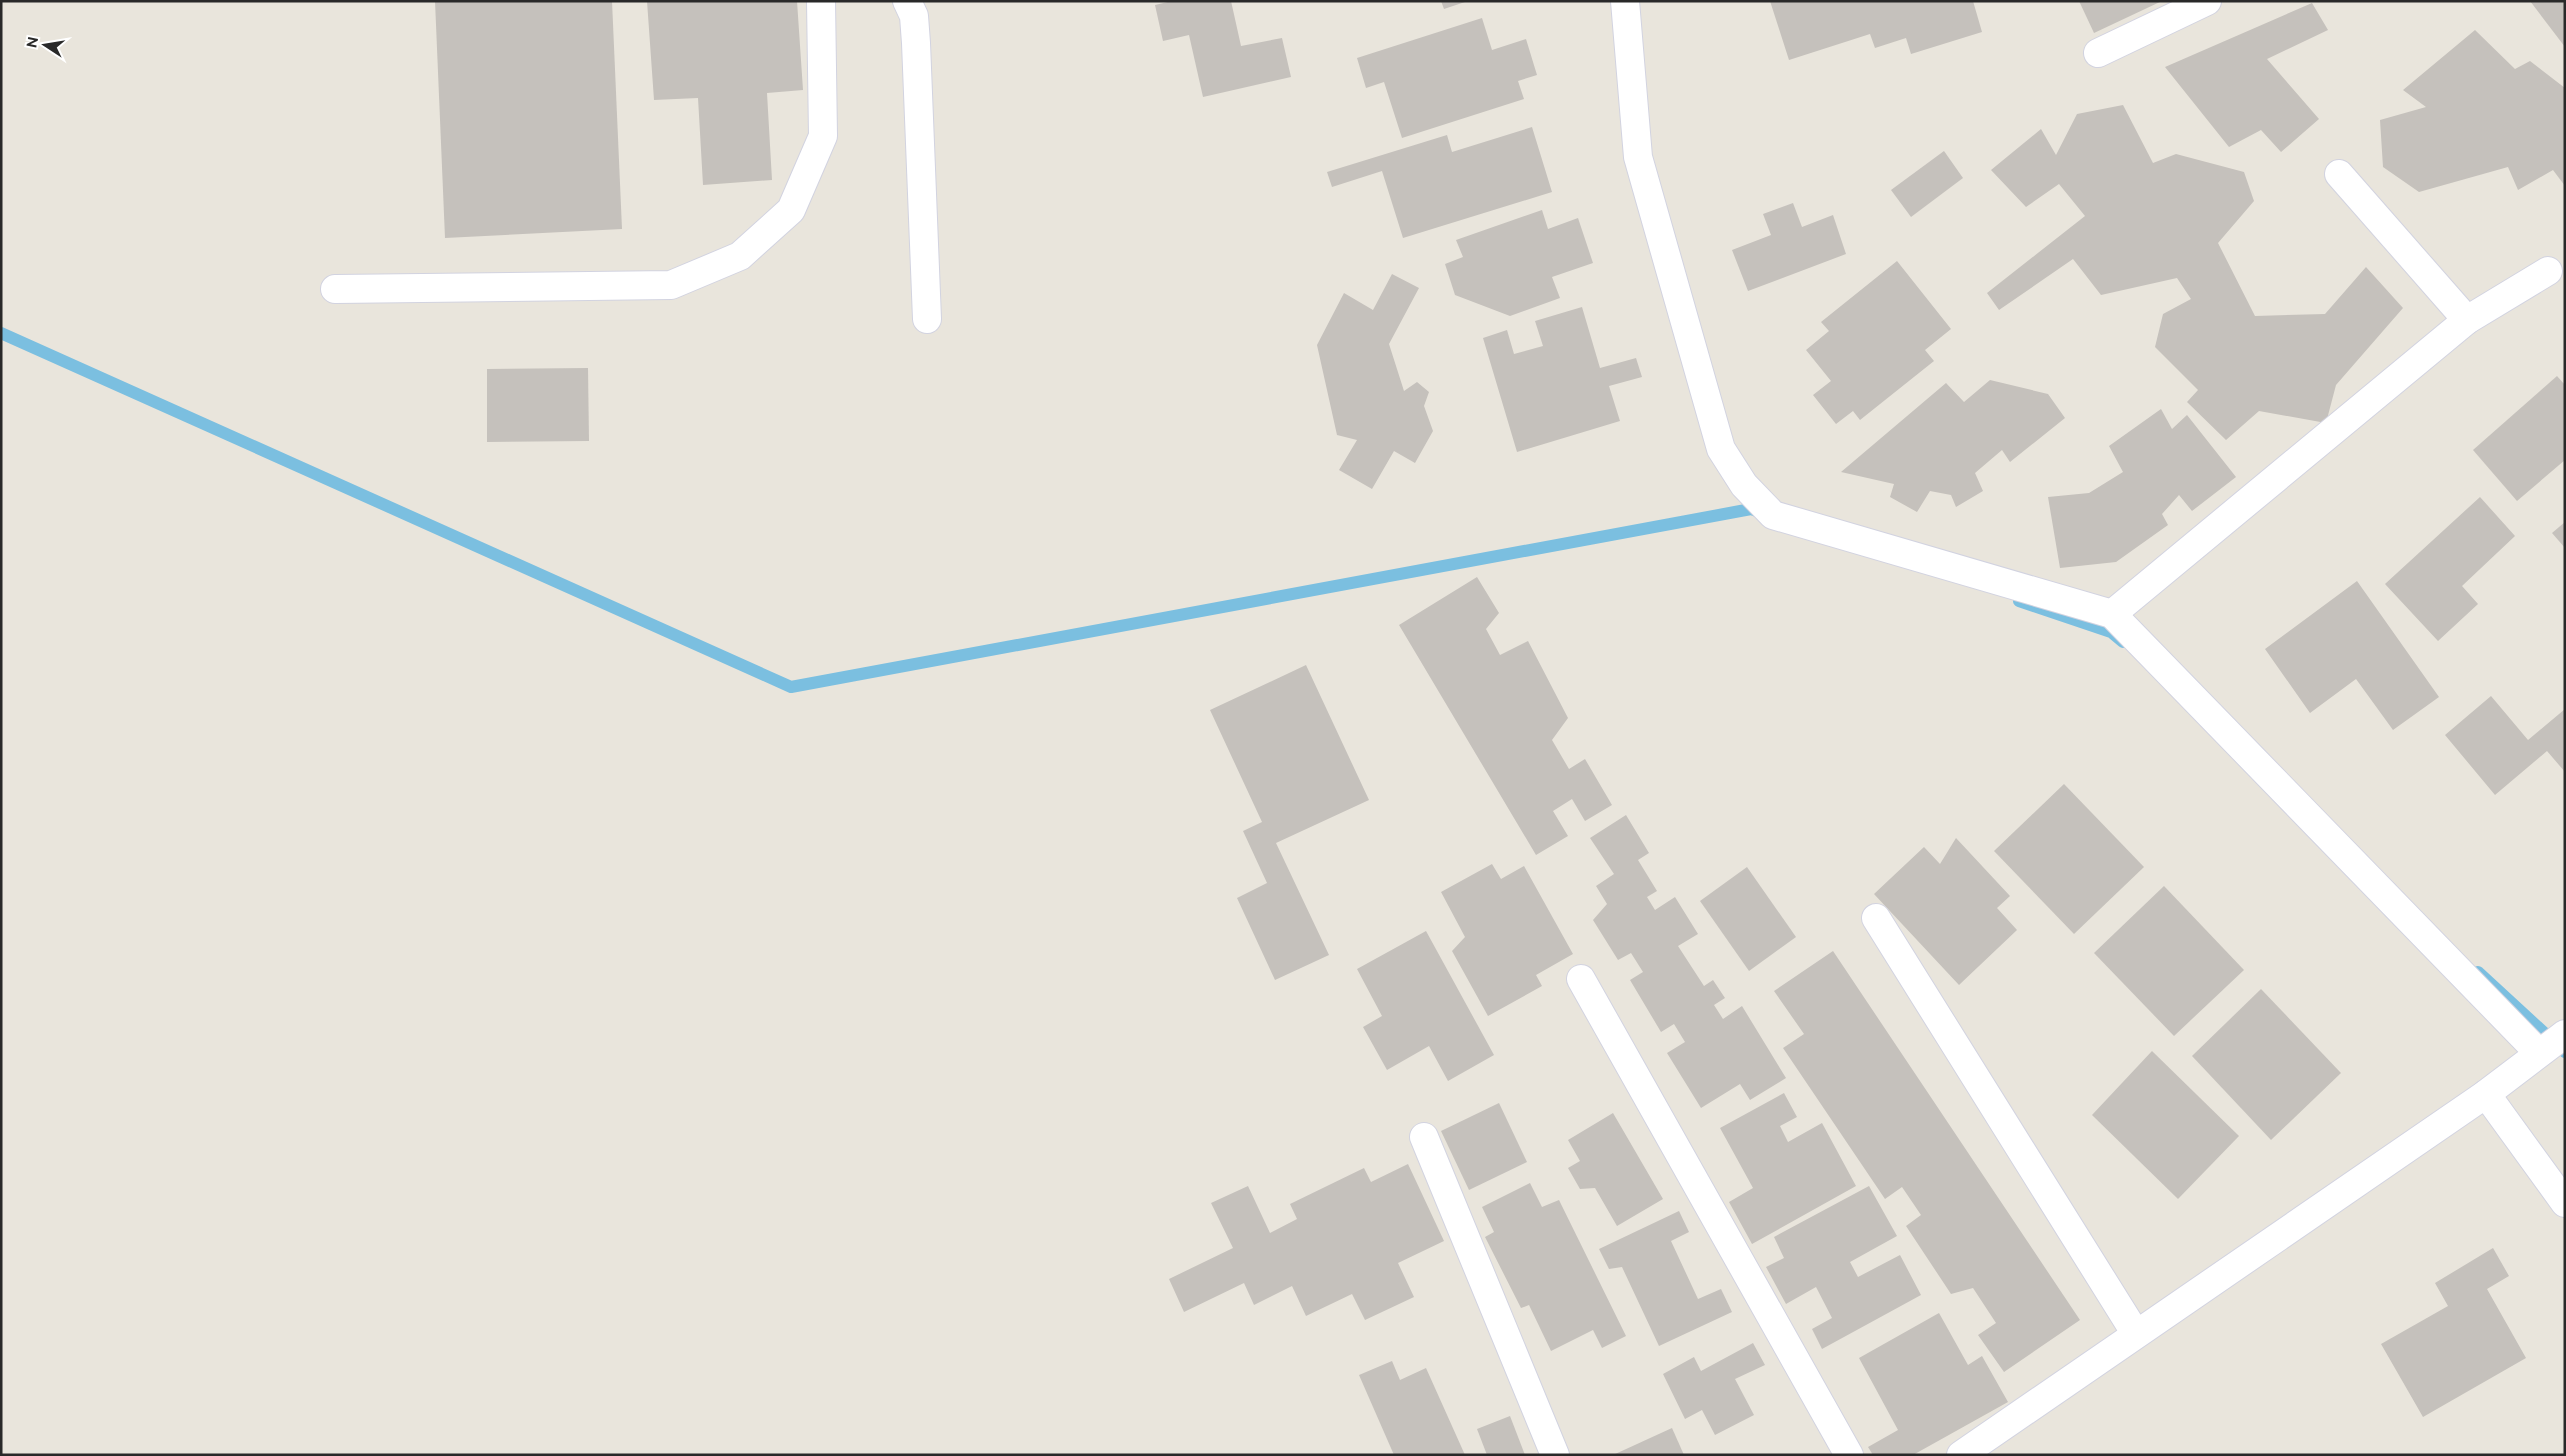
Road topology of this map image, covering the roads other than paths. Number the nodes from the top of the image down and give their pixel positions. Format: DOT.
graph roads {
  1 [pos="821,1"];
  2 [pos="907,1"];
  3 [pos="1625,1"];
  4 [pos="2207,1"];
  5 [pos="2098,53"];
  6 [pos="2339,174"];
  7 [pos="2548,272"];
  8 [pos="335,289"];
  9 [pos="927,319"];
  10 [pos="2467,320"];
  11 [pos="2112,614"];
  12 [pos="1876,918"];
  13 [pos="1581,979"];
  14 [pos="2565,1034"];
  15 [pos="2540,1053"];
  16 [pos="2486,1094"];
  17 [pos="1424,1136"];
  18 [pos="2565,1203"];
  19 [pos="2136,1334"];
  20 [pos="1555,1455"];
  21 [pos="1849,1455"];
  22 [pos="1961,1455"];
  1 -- 8 [label="street"];
  2 -- 9 [label="street"];
  3 -- 11 [label="street"];
  4 -- 5 [label="street"];
  6 -- 10 [label="street"];
  7 -- 10 [label="street"];
  10 -- 11 [label="street"];
  11 -- 15 [label="street"];
  12 -- 19 [label="street"];
  13 -- 21 [label="street"];
  14 -- 15 [label="street"];
  15 -- 16 [label="street"];
  16 -- 18 [label="street"];
  16 -- 19 [label="street"];
  17 -- 20 [label="street"];
  19 -- 22 [label="street"];
}
